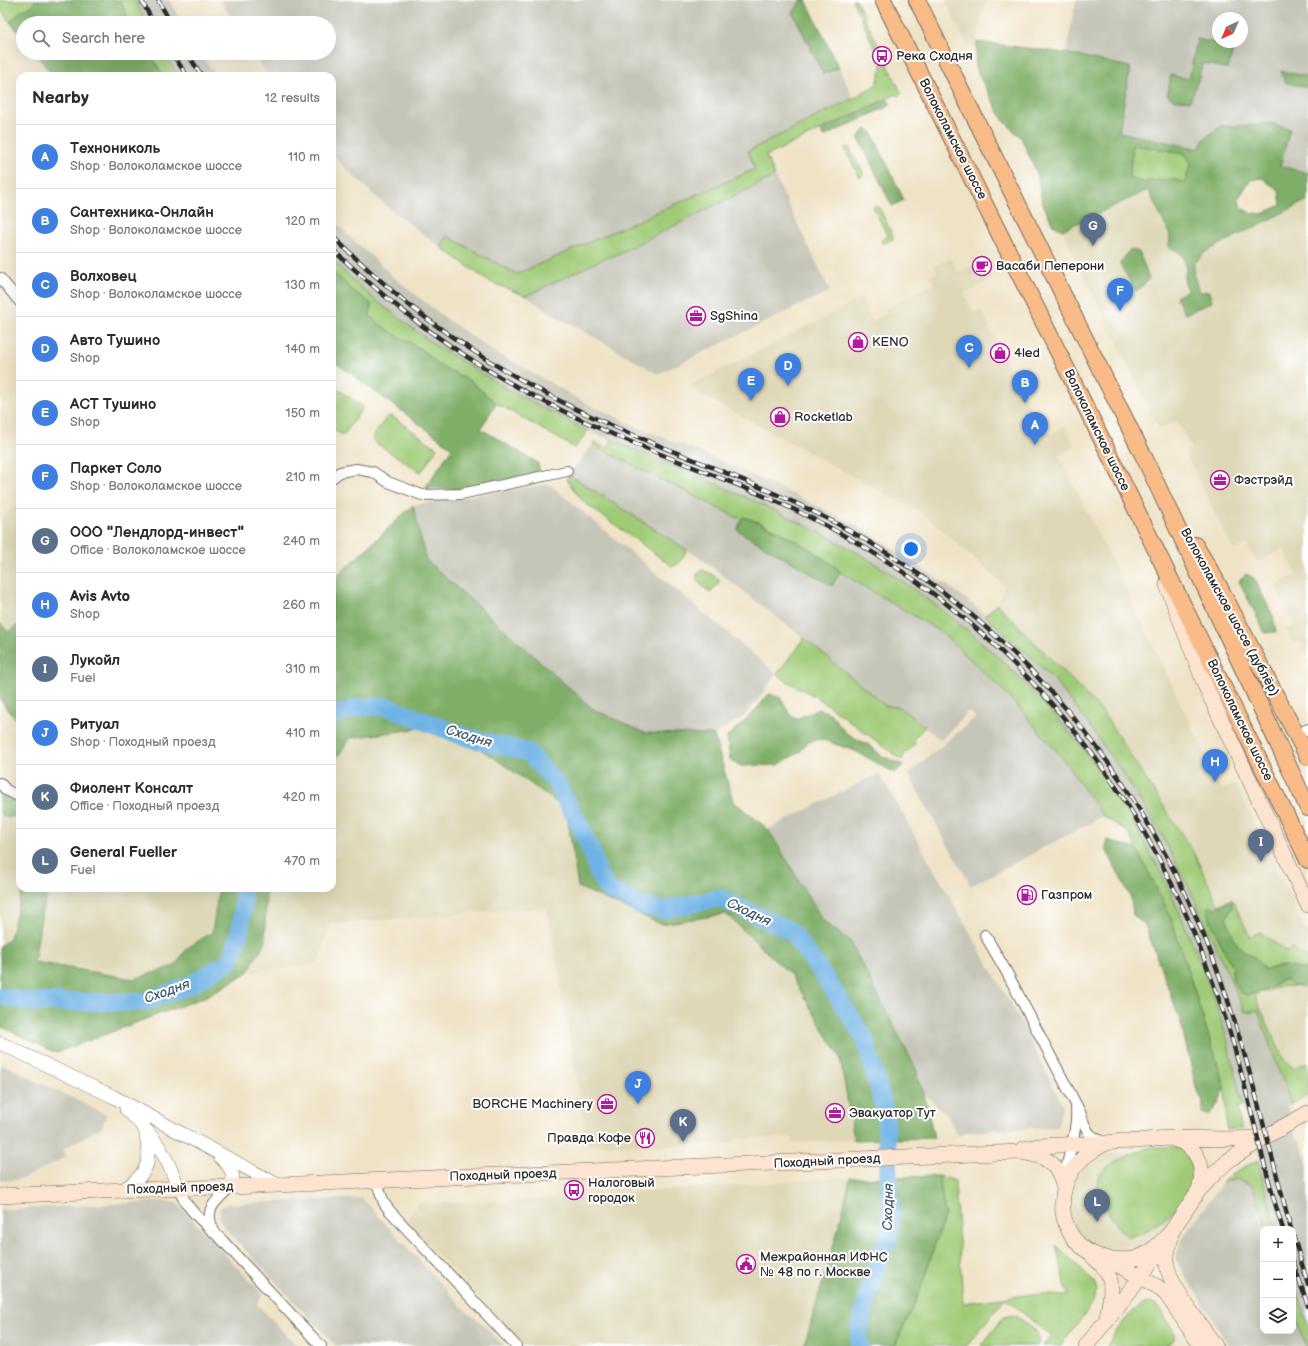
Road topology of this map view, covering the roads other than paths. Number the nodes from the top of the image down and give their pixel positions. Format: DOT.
graph roads {
  1 [pos="883,0"];
  2 [pos="917,0"];
  3 [pos="0,278"];
  4 [pos="16,297"];
  5 [pos="1149,468"];
  6 [pos="567,472"];
  7 [pos="336,475"];
  8 [pos="1147,532"];
  9 [pos="1303,732"];
  10 [pos="1308,757"];
  11 [pos="0,783"];
  12 [pos="16,795"];
  13 [pos="1308,808"];
  14 [pos="1308,860"];
  15 [pos="1308,905"];
  16 [pos="985,935"];
  17 [pos="0,1043"];
  18 [pos="112,1096"];
  19 [pos="1075,1104"];
  20 [pos="1308,1113"];
  21 [pos="145,1127"];
  22 [pos="1265,1137"];
  23 [pos="1171,1138"];
  24 [pos="1108,1143"];
  25 [pos="1072,1144"];
  26 [pos="212,1151"];
  27 [pos="1007,1152"];
  28 [pos="376,1180"];
  29 [pos="276,1184"];
  30 [pos="230,1187"];
  31 [pos="178,1188"];
  32 [pos="1064,1188"];
  33 [pos="123,1190"];
  34 [pos="1199,1190"];
  35 [pos="0,1196"];
  36 [pos="1173,1230"];
  37 [pos="215,1233"];
  38 [pos="1086,1251"];
  39 [pos="1104,1258"];
  40 [pos="1140,1278"];
  41 [pos="1106,1320"];
  42 [pos="321,1346"];
  43 [pos="516,1346"];
  44 [pos="1086,1346"];
  45 [pos="1202,1346"];
  46 [pos="1215,1346"];
  1 -- 8 [label="main road, Волоколамское шоссе"];
  2 -- 5 [label="main road, Волоколамское шоссе"];
  3 -- 4 [label="street"];
  5 -- 9 [label="main road, Волоколамское шоссе (дублёр)"];
  5 -- 13 [label="main road, Волоколамское шоссе"];
  6 -- 7 [label="street"];
  8 -- 14 [label="main road, Волоколамское шоссе"];
  8 -- 15 [label="main road"];
  9 -- 10 [label="main road, Волоколамское шоссе (дублёр)"];
  11 -- 12 [label="street"];
  16 -- 19 [label="street"];
  17 -- 18 [label="street"];
  18 -- 21 [label="street"];
  18 -- 26 [label="street"];
  19 -- 24 [label="street"];
  19 -- 25 [label="street"];
  20 -- 22 [label="main road"];
  21 -- 31 [label="street"];
  21 -- 33 [label="street"];
  22 -- 23 [label="main road"];
  22 -- 34 [label="main road"];
  23 -- 24 [label="main road"];
  23 -- 34 [label="main road"];
  24 -- 25 [label="main road, Походный проезд"];
  24 -- 32 [label="main road"];
  25 -- 27 [label="main road, Походный проезд"];
  25 -- 32 [label="street"];
  26 -- 29 [label="street"];
  26 -- 30 [label="street"];
  27 -- 28 [label="main road, Походный проезд"];
  27 -- 32 [label="main road, Походный проезд"];
  28 -- 29 [label="main road, Походный проезд"];
  28 -- 43 [label="street"];
  29 -- 30 [label="main road, Походный проезд"];
  30 -- 31 [label="main road, Походный проезд"];
  30 -- 37 [label="street"];
  31 -- 33 [label="main road, Походный проезд"];
  31 -- 37 [label="street"];
  32 -- 38 [label="main road"];
  33 -- 35 [label="main road, Походный проезд"];
  34 -- 36 [label="main road"];
  36 -- 39 [label="main road"];
  36 -- 40 [label="main road"];
  36 -- 46 [label="main road"];
  37 -- 42 [label="street"];
  38 -- 39 [label="main road"];
  38 -- 41 [label="main road"];
  39 -- 40 [label="main road"];
  40 -- 41 [label="main road"];
  40 -- 45 [label="main road"];
  41 -- 44 [label="main road"];
}
